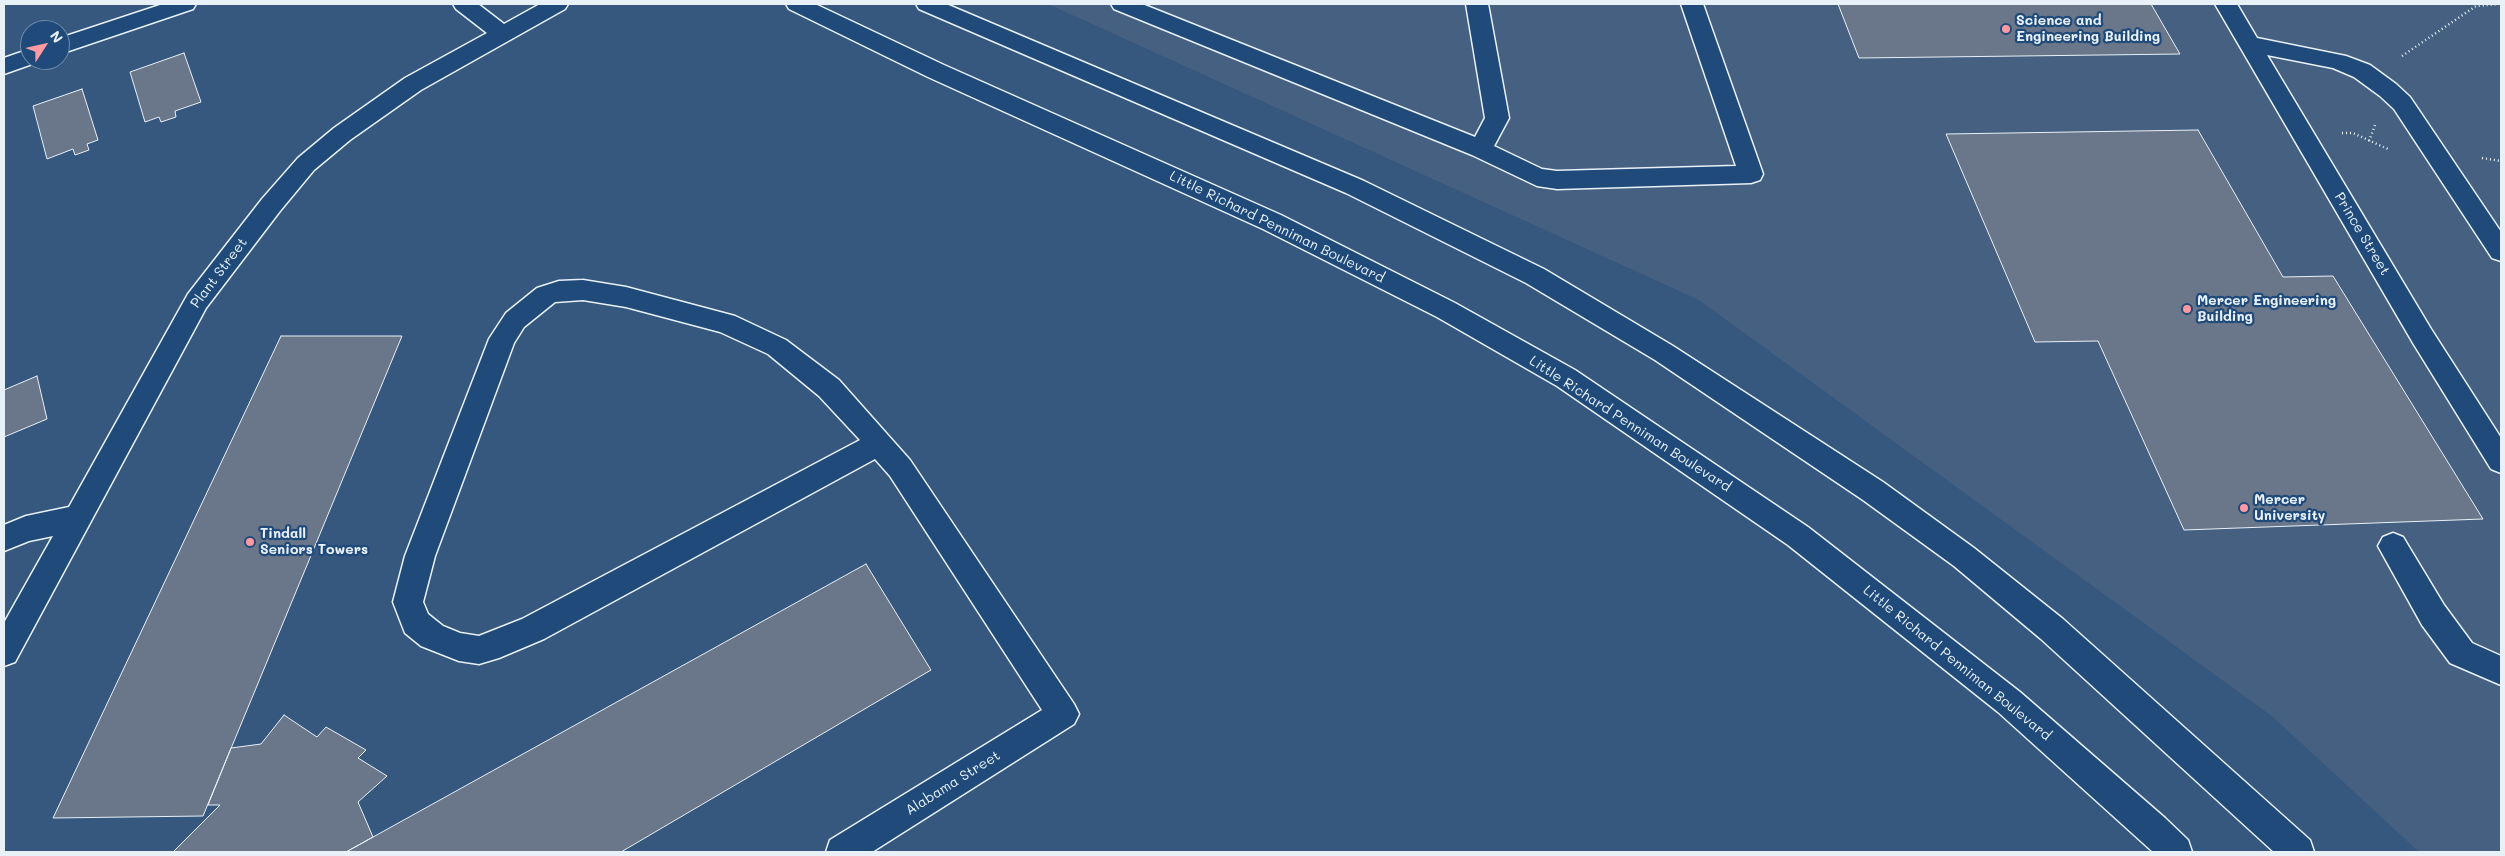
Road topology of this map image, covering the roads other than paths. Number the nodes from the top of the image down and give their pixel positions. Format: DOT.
graph roads {
  1 [pos="464,4"];
  2 [pos="557,4"];
  3 [pos="797,4"];
  4 [pos="927,4"];
  5 [pos="1122,4"];
  6 [pos="1478,4"];
  7 [pos="1692,4"];
  8 [pos="2226,4"];
  9 [pos="176,5"];
  10 [pos="503,34"];
  11 [pos="70,42"];
  12 [pos="2250,44"];
  13 [pos="20,60"];
  14 [pos="4,66"];
  15 [pos="1480,149"];
  16 [pos="2501,251"];
  17 [pos="879,443"];
  18 [pos="2501,462"];
  19 [pos="77,518"];
  20 [pos="4,538"];
  21 [pos="2392,546"];
  22 [pos="4,652"];
  23 [pos="2501,671"];
  24 [pos="842,852"];
  25 [pos="2176,852"];
  26 [pos="2298,852"];
  1 -- 10 [label="street"];
  2 -- 10 [label="street, Plant Street"];
  3 -- 25 [label="street, Little Richard Penniman Boulevard"];
  4 -- 26 [label="street"];
  5 -- 15 [label="street"];
  6 -- 15 [label="street"];
  7 -- 15 [label="street"];
  8 -- 12 [label="street, Prince Street"];
  9 -- 11 [label="street"];
  10 -- 19 [label="street, Plant Street"];
  12 -- 16 [label="street"];
  12 -- 18 [label="street, Prince Street"];
  13 -- 14 [label="street"];
  17 -- 17 [label="street"];
  17 -- 24 [label="street, Alabama Street"];
  19 -- 20 [label="street"];
  19 -- 22 [label="street, Plant Street"];
  21 -- 23 [label="street"];
}
